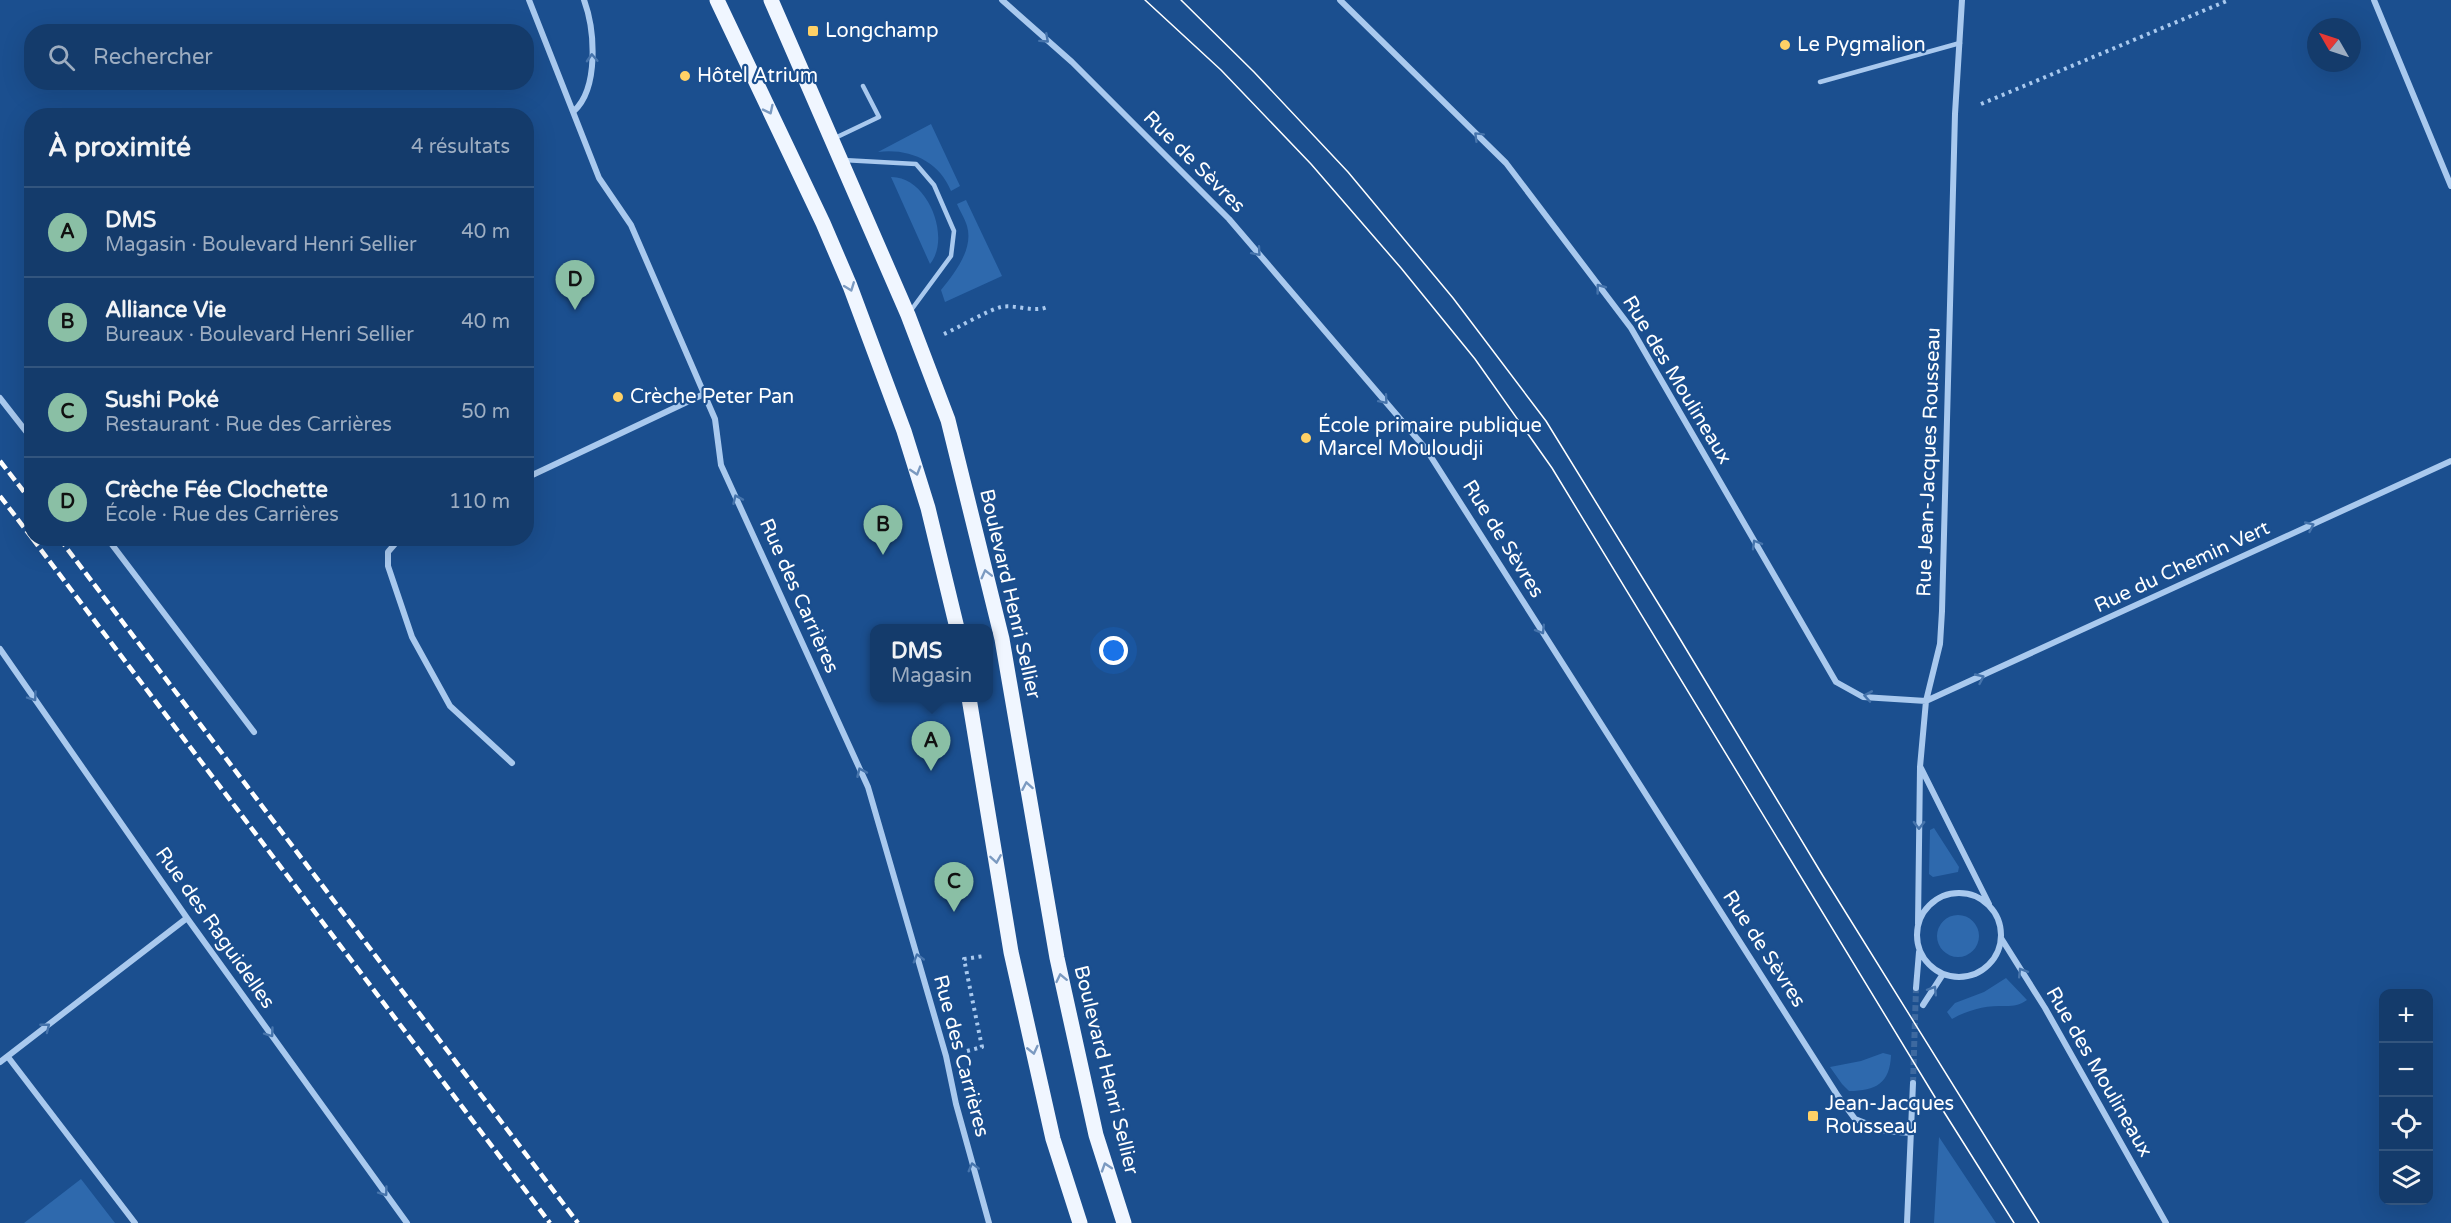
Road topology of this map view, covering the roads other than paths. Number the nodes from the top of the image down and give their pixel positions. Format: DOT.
graph roads {
  1 [pos="529,0"];
  2 [pos="584,0"];
  3 [pos="717,0"];
  4 [pos="771,0"];
  5 [pos="1002,0"];
  6 [pos="1340,0"];
  7 [pos="1962,0"];
  8 [pos="2374,0"];
  9 [pos="1960,43"];
  10 [pos="1820,82"];
  11 [pos="863,86"];
  12 [pos="574,111"];
  13 [pos="832,139"];
  14 [pos="842,160"];
  15 [pos="2451,186"];
  16 [pos="908,315"];
  17 [pos="704,394"];
  18 [pos="0,398"];
  19 [pos="24,429"];
  20 [pos="2451,461"];
  21 [pos="534,474"];
  22 [pos="113,546"];
  23 [pos="393,546"];
  24 [pos="956,624"];
  25 [pos="0,649"];
  26 [pos="1926,701"];
  27 [pos="970,702"];
  28 [pos="254,732"];
  29 [pos="512,763"];
  30 [pos="1920,767"];
  31 [pos="1990,907"];
  32 [pos="187,918"];
  33 [pos="1918,924"];
  34 [pos="2001,938"];
  35 [pos="1919,951"];
  36 [pos="1942,974"];
  37 [pos="1916,988"];
  38 [pos="1923,1005"];
  39 [pos="8,1057"];
  40 [pos="0,1062"];
  41 [pos="1913,1083"];
  42 [pos="1911,1133"];
  43 [pos="135,1223"];
  44 [pos="407,1223"];
  45 [pos="989,1223"];
  46 [pos="1080,1223"];
  47 [pos="1124,1223"];
  48 [pos="1907,1223"];
  49 [pos="2166,1223"];
  1 -- 12 [label="street, Rue des Carrières"];
  12 -- 2 [label="street, one-way"];
  3 -- 24 [label="main road, one-way"];
  4 -- 13 [label="main road, Boulevard Henri Sellier"];
  5 -- 42 [label="street, Rue de Sèvres, one-way"];
  26 -- 6 [label="street, Rue des Moulineaux, one-way"];
  7 -- 9 [label="street, Rue Jean-Jacques Rousseau"];
  8 -- 15 [label="street"];
  9 -- 10 [label="lane"];
  9 -- 26 [label="street, Rue Jean-Jacques Rousseau"];
  11 -- 13 [label="lane"];
  12 -- 17 [label="street, Rue des Carrières"];
  13 -- 14 [label="main road, Boulevard Henri Sellier"];
  14 -- 16 [label="main road, Boulevard Henri Sellier"];
  14 -- 16 [label="lane"];
  47 -- 16 [label="main road, Boulevard Henri Sellier, one-way"];
  17 -- 21 [label="street"];
  45 -- 17 [label="street, Rue des Carrières, one-way"];
  18 -- 19 [label="street"];
  26 -- 20 [label="street, Rue du Chemin Vert, one-way"];
  22 -- 28 [label="street"];
  23 -- 29 [label="street"];
  25 -- 32 [label="street, Rue des Raguidelles, one-way"];
  26 -- 30 [label="street, Rue Jean-Jacques Rousseau"];
  27 -- 46 [label="main road, one-way"];
  30 -- 31 [label="street, Rue des Moulineaux"];
  30 -- 33 [label="street, Rue Jean-Jacques Rousseau, one-way"];
  31 -- 33 [label="street"];
  31 -- 34 [label="street, Rue des Moulineaux"];
  39 -- 32 [label="street, one-way"];
  32 -- 44 [label="street, Rue des Raguidelles, one-way"];
  33 -- 35 [label="street"];
  34 -- 36 [label="street"];
  49 -- 34 [label="street, Rue des Moulineaux, one-way"];
  35 -- 36 [label="street"];
  35 -- 37 [label="street"];
  38 -- 36 [label="street, one-way"];
  39 -- 40 [label="street"];
  39 -- 43 [label="street"];
  41 -- 42 [label="street"];
  42 -- 48 [label="street"];
}
